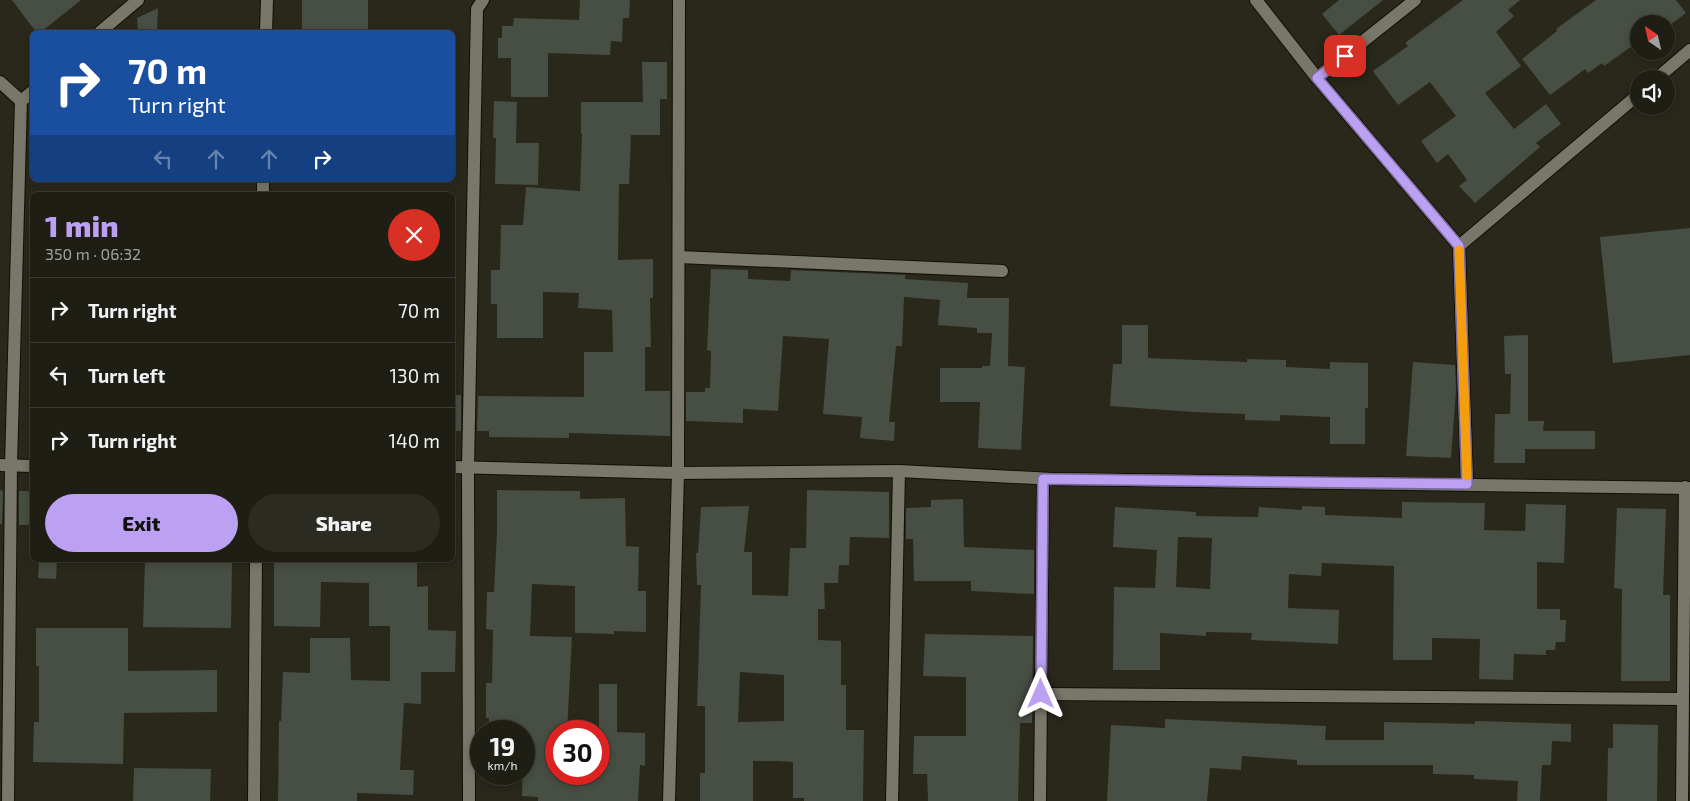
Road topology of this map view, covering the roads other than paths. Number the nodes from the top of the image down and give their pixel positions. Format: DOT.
graph roads {
  1 [pos="138,0"];
  2 [pos="267,0"];
  3 [pos="483,0"];
  4 [pos="679,0"];
  5 [pos="1256,0"];
  6 [pos="1415,0"];
  7 [pos="102,30"];
  8 [pos="266,30"];
  9 [pos="1690,50"];
  10 [pos="1667,70"];
  11 [pos="1317,78"];
  12 [pos="0,82"];
  13 [pos="30,94"];
  14 [pos="21,102"];
  15 [pos="1630,102"];
  16 [pos="1459,246"];
  17 [pos="678,257"];
  18 [pos="1002,271"];
  19 [pos="6,465"];
  20 [pos="30,466"];
  21 [pos="455,467"];
  22 [pos="468,467"];
  23 [pos="899,471"];
  24 [pos="678,473"];
  25 [pos="1043,479"];
  26 [pos="1467,484"];
  27 [pos="1688,488"];
  28 [pos="256,562"];
  29 [pos="1041,694"];
  30 [pos="1683,699"];
  31 [pos="8,801"];
  32 [pos="254,801"];
  33 [pos="469,801"];
  34 [pos="669,801"];
  35 [pos="892,801"];
  36 [pos="1040,801"];
  37 [pos="1682,801"];
  1 -- 7 [label="street"];
  2 -- 8 [label="street"];
  3 -- 22 [label="street"];
  4 -- 17 [label="street"];
  5 -- 11 [label="street"];
  6 -- 11 [label="street"];
  9 -- 10 [label="street"];
  11 -- 16 [label="street"];
  12 -- 14 [label="street"];
  13 -- 14 [label="street"];
  14 -- 19 [label="street"];
  15 -- 16 [label="street"];
  16 -- 26 [label="street"];
  17 -- 18 [label="street"];
  17 -- 24 [label="street"];
  19 -- 20 [label="street"];
  19 -- 31 [label="street"];
  21 -- 22 [label="street"];
  22 -- 24 [label="street"];
  22 -- 33 [label="street"];
  23 -- 24 [label="street"];
  23 -- 25 [label="street"];
  23 -- 35 [label="street"];
  24 -- 34 [label="street"];
  25 -- 26 [label="street"];
  25 -- 29 [label="street"];
  26 -- 27 [label="street"];
  27 -- 30 [label="street"];
  28 -- 32 [label="street"];
  29 -- 30 [label="street"];
  29 -- 36 [label="street"];
  30 -- 37 [label="street"];
}
